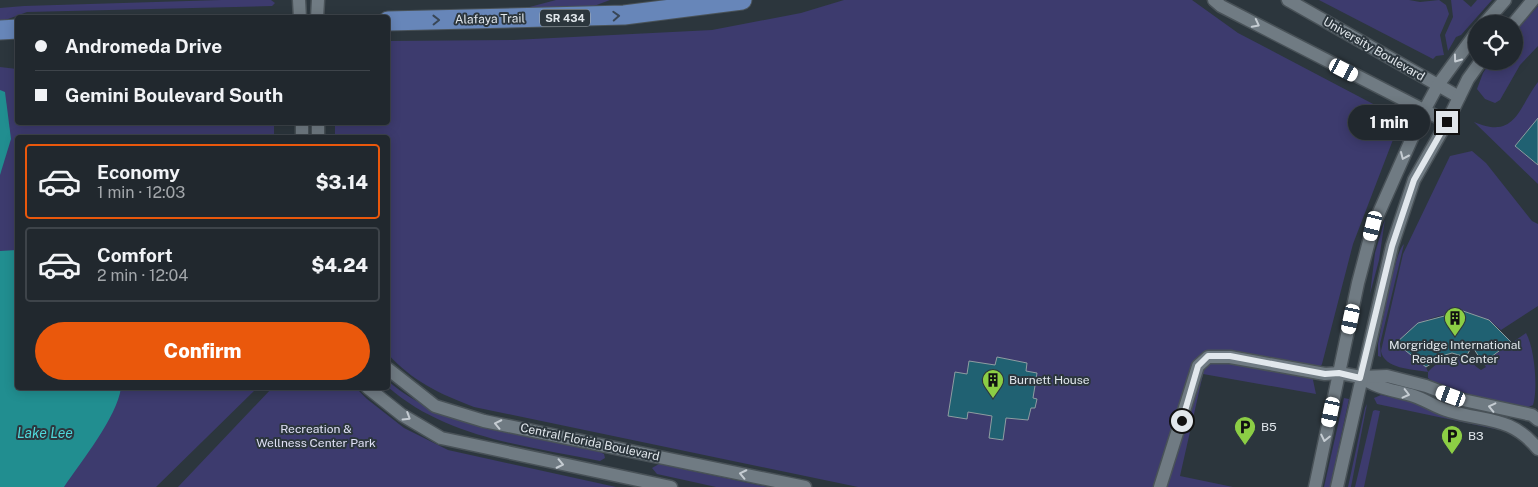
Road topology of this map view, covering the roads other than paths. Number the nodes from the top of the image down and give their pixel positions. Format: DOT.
graph roads {
  1 [pos="299,0"];
  2 [pos="318,0"];
  3 [pos="706,0"];
  4 [pos="742,0"];
  5 [pos="1214,0"];
  6 [pos="1288,0"];
  7 [pos="1505,0"];
  8 [pos="1533,0"];
  9 [pos="682,10"];
  10 [pos="300,15"];
  11 [pos="317,15"];
  12 [pos="1492,15"];
  13 [pos="1520,15"];
  14 [pos="390,21"];
  15 [pos="15,29"];
  16 [pos="0,30"];
  17 [pos="1468,44"];
  18 [pos="1474,70"];
  19 [pos="1438,85"];
  20 [pos="1459,97"];
  21 [pos="1424,111"];
  22 [pos="1447,122"];
  23 [pos="390,371"];
  24 [pos="1339,373"];
  25 [pos="1360,378"];
  26 [pos="371,390"];
  27 [pos="1538,420"];
  28 [pos="1538,449"];
  29 [pos="671,487"];
  30 [pos="805,487"];
  31 [pos="1160,487"];
  32 [pos="1315,487"];
  33 [pos="1337,487"];
  1 -- 10 [label="street"];
  2 -- 11 [label="street"];
  3 -- 9 [label="main road"];
  4 -- 9 [label="main road, Alafaya Trail / SR 434"];
  5 -- 21 [label="street, one-way"];
  6 -- 19 [label="street, University Boulevard"];
  7 -- 12 [label="street"];
  8 -- 13 [label="street"];
  14 -- 9 [label="main road, Alafaya Trail / SR 434, one-way"];
  15 -- 16 [label="main road"];
  17 -- 19 [label="street, one-way"];
  18 -- 20 [label="street"];
  19 -- 20 [label="street, University Boulevard"];
  19 -- 21 [label="street"];
  20 -- 22 [label="street"];
  21 -- 22 [label="street"];
  21 -- 24 [label="street, one-way"];
  22 -- 25 [label="street"];
  30 -- 23 [label="street, Central Florida Boulevard, one-way"];
  24 -- 25 [label="street"];
  24 -- 31 [label="street"];
  24 -- 32 [label="street, one-way"];
  27 -- 25 [label="street, one-way"];
  25 -- 28 [label="street, one-way"];
  25 -- 33 [label="street"];
  26 -- 29 [label="street, one-way"];
}
